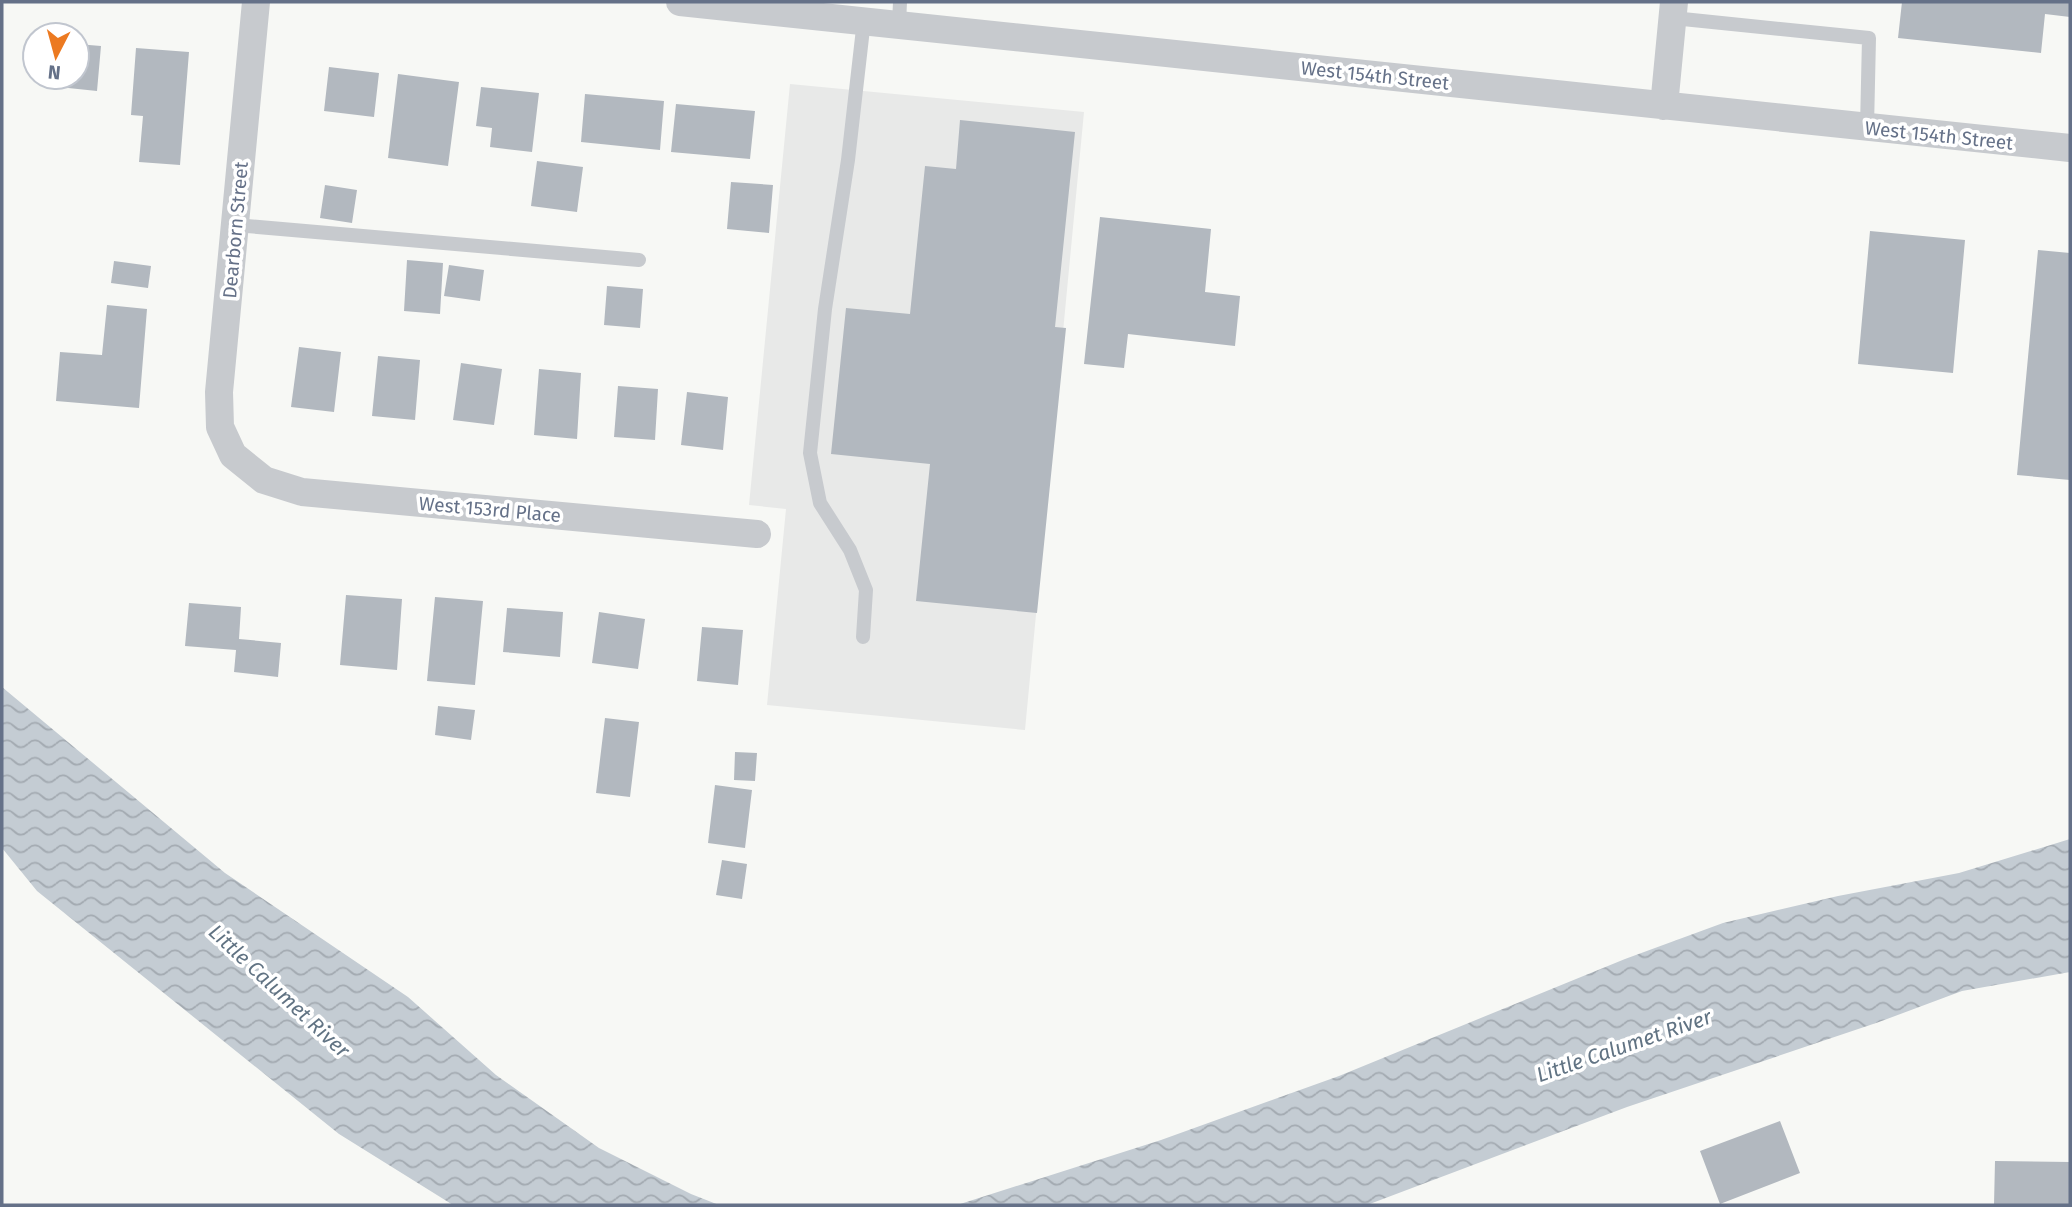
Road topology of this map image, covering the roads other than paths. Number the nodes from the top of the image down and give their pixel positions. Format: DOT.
graph roads {
  1 [pos="257,2"];
  2 [pos="680,2"];
  3 [pos="1674,10"];
  4 [pos="899,13"];
  5 [pos="864,20"];
  6 [pos="1664,106"];
  7 [pos="1867,127"];
  8 [pos="2070,148"];
  9 [pos="235,225"];
  10 [pos="639,260"];
  11 [pos="233,455"];
  12 [pos="757,534"];
  13 [pos="863,637"];
  1 -- 9 [label="street, Dearborn Street"];
  2 -- 5 [label="street, West 154th Street"];
  3 -- 6 [label="street"];
  3 -- 7 [label="lane"];
  4 -- 5 [label="street, West 154th Street"];
  4 -- 6 [label="street, West 154th Street"];
  5 -- 13 [label="lane"];
  6 -- 7 [label="street, West 154th Street"];
  7 -- 8 [label="street, West 154th Street"];
  9 -- 10 [label="lane"];
  9 -- 11 [label="street, Dearborn Street"];
  11 -- 12 [label="street, West 153rd Place"];
}
